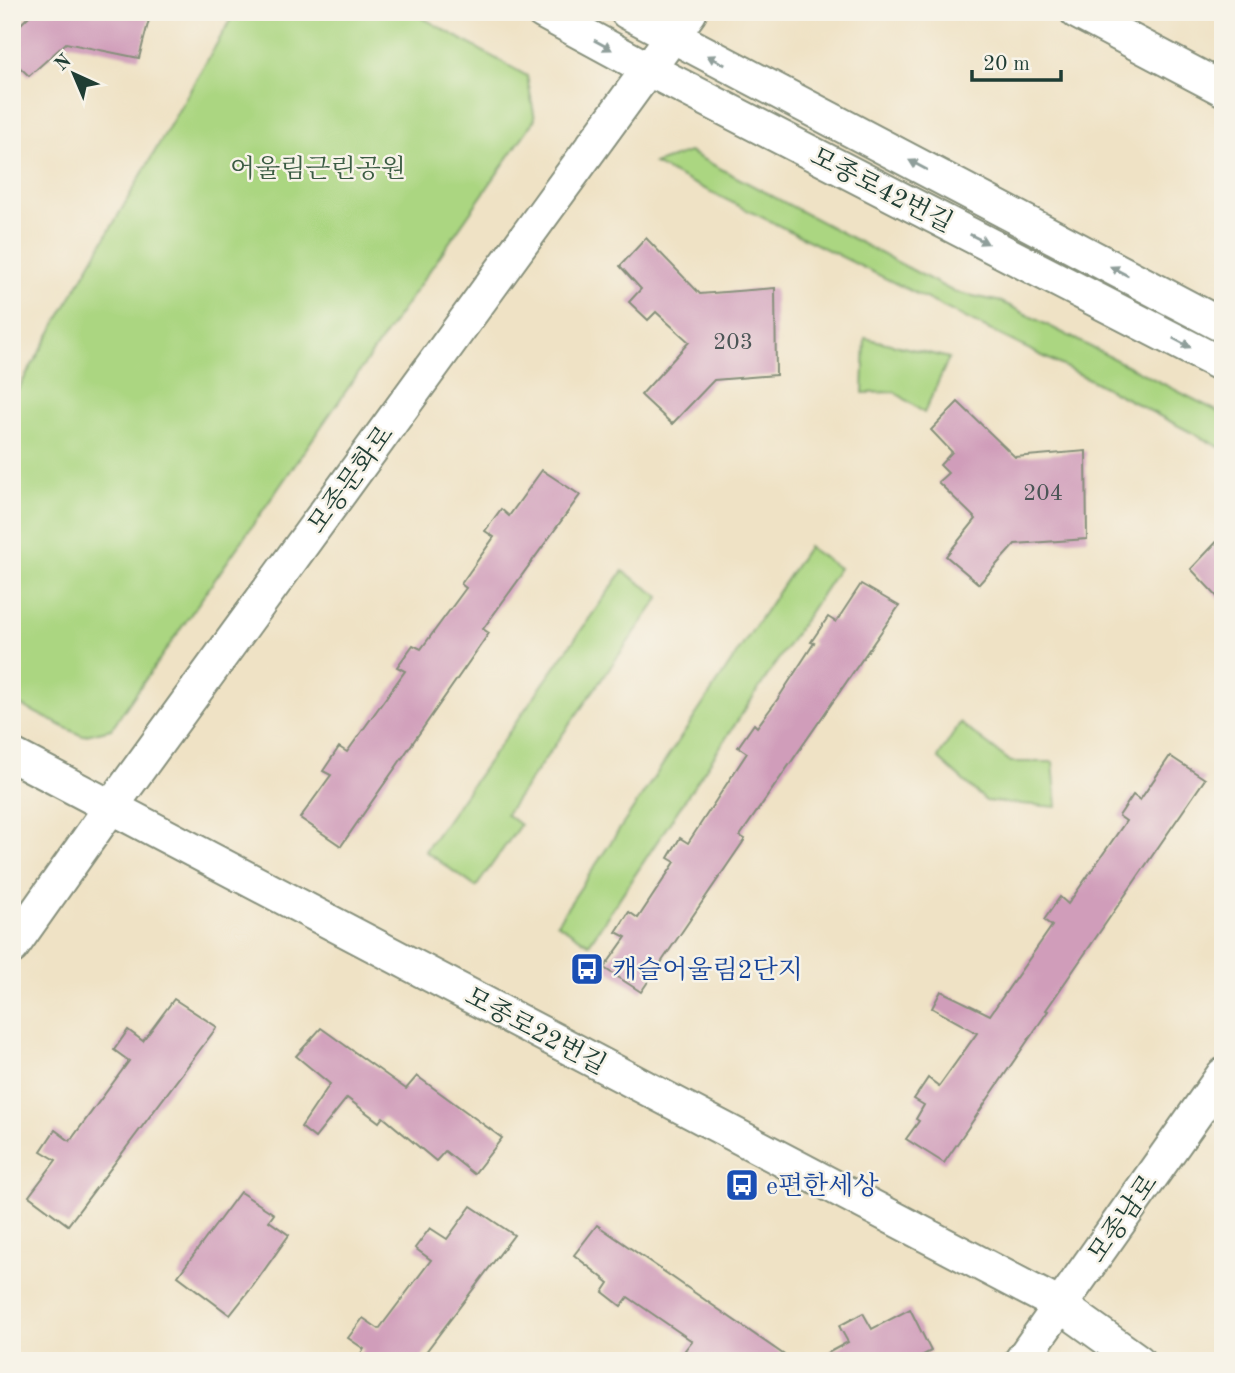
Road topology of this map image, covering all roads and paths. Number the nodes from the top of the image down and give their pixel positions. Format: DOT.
graph roads {
  1 [pos="543,12"];
  2 [pos="627,12"];
  3 [pos="1077,12"];
  4 [pos="681,24"];
  5 [pos="648,69"];
  6 [pos="1223,89"];
  7 [pos="1223,326"];
  8 [pos="1223,365"];
  9 [pos="12,755"];
  10 [pos="111,807"];
  11 [pos="12,947"];
  12 [pos="1223,1075"];
  13 [pos="1060,1306"];
  14 [pos="1021,1361"];
  15 [pos="1138,1361"];
  1 -- 5 [label="street, 모종로42번길, one-way"];
  2 -- 4 [label="street, 모종로42번길"];
  3 -- 6 [label="street"];
  4 -- 5 [label="street, 모종문화로"];
  7 -- 4 [label="street, 모종로42번길, one-way"];
  5 -- 8 [label="street, 모종로42번길, one-way"];
  5 -- 10 [label="street, 모종문화로"];
  9 -- 10 [label="street, 모종로22번길"];
  10 -- 11 [label="street, 모종문화로"];
  10 -- 13 [label="street, 모종로22번길"];
  12 -- 13 [label="street, 모종남로"];
  13 -- 14 [label="street, 모종남로"];
  13 -- 15 [label="street, 모종로22번길"];
}
